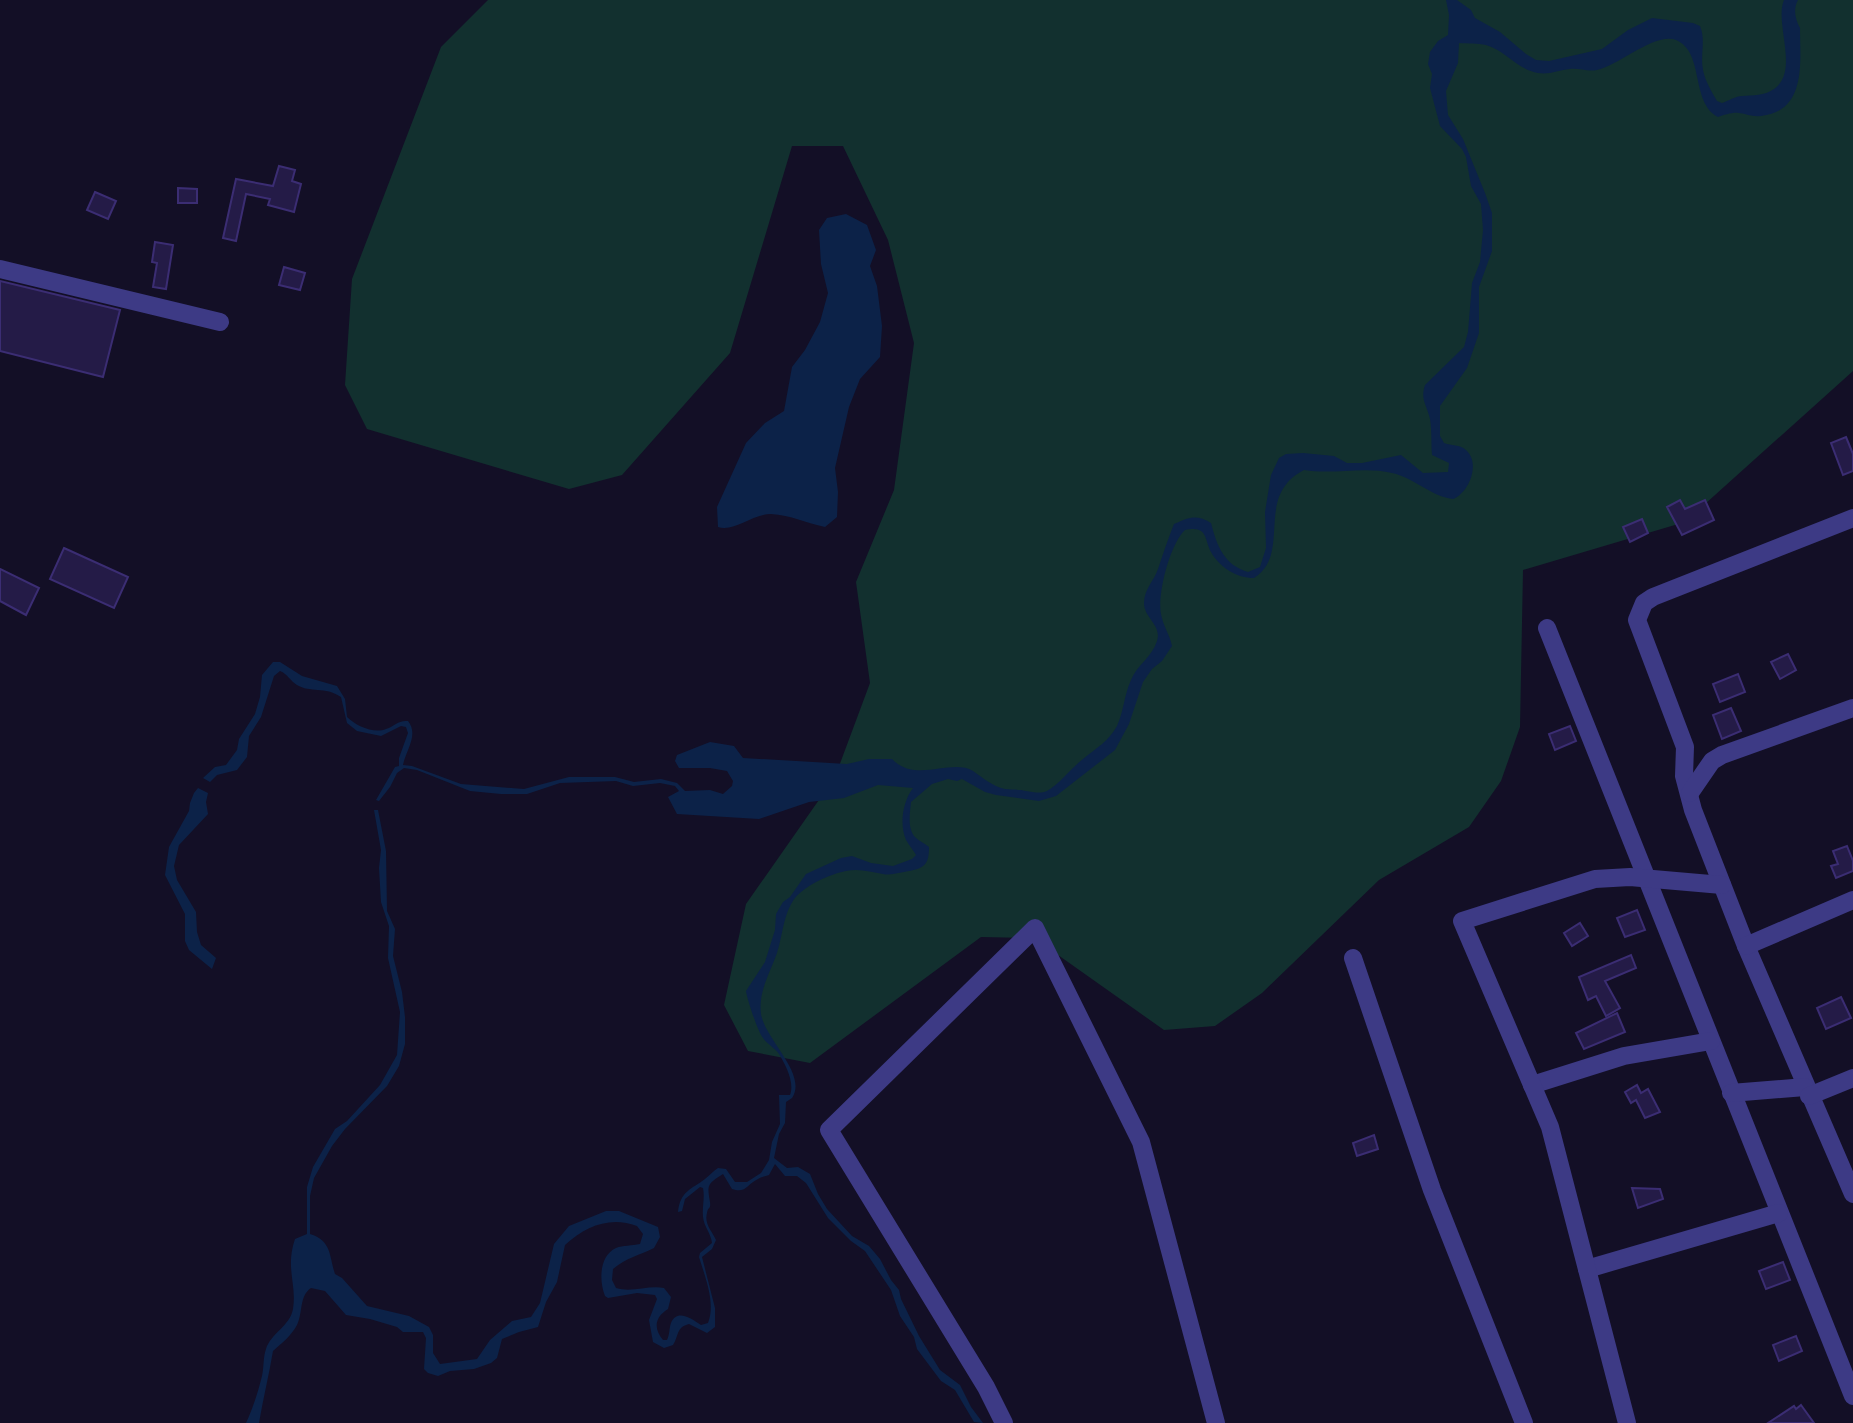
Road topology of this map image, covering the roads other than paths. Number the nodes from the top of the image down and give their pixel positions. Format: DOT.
graph roads {
  1 [pos="0,269"];
  2 [pos="220,322"];
  3 [pos="1853,519"];
  4 [pos="1548,628"];
  5 [pos="1853,708"];
  6 [pos="1690,793"];
  7 [pos="1647,880"];
  8 [pos="1721,884"];
  9 [pos="1853,901"];
  10 [pos="1746,946"];
  11 [pos="1353,958"];
  12 [pos="1711,1041"];
  13 [pos="1853,1077"];
  14 [pos="1532,1085"];
  15 [pos="1807,1091"];
  16 [pos="1731,1093"];
  17 [pos="1853,1194"];
  18 [pos="1779,1213"];
  19 [pos="1587,1269"];
  20 [pos="1853,1396"];
  21 [pos="1004,1423"];
  22 [pos="1216,1423"];
  23 [pos="1524,1423"];
  24 [pos="1627,1423"];
  1 -- 2 [label="street"];
  3 -- 6 [label="street"];
  4 -- 7 [label="street"];
  5 -- 6 [label="street"];
  6 -- 8 [label="street"];
  7 -- 8 [label="street"];
  7 -- 12 [label="street"];
  7 -- 14 [label="street"];
  8 -- 10 [label="street"];
  9 -- 10 [label="street"];
  10 -- 15 [label="street"];
  11 -- 23 [label="street"];
  12 -- 14 [label="street"];
  12 -- 16 [label="street"];
  13 -- 15 [label="street"];
  14 -- 19 [label="street"];
  15 -- 16 [label="street"];
  15 -- 17 [label="street"];
  16 -- 18 [label="street"];
  18 -- 19 [label="street"];
  18 -- 20 [label="street"];
  19 -- 24 [label="street"];
  21 -- 22 [label="street"];
}
